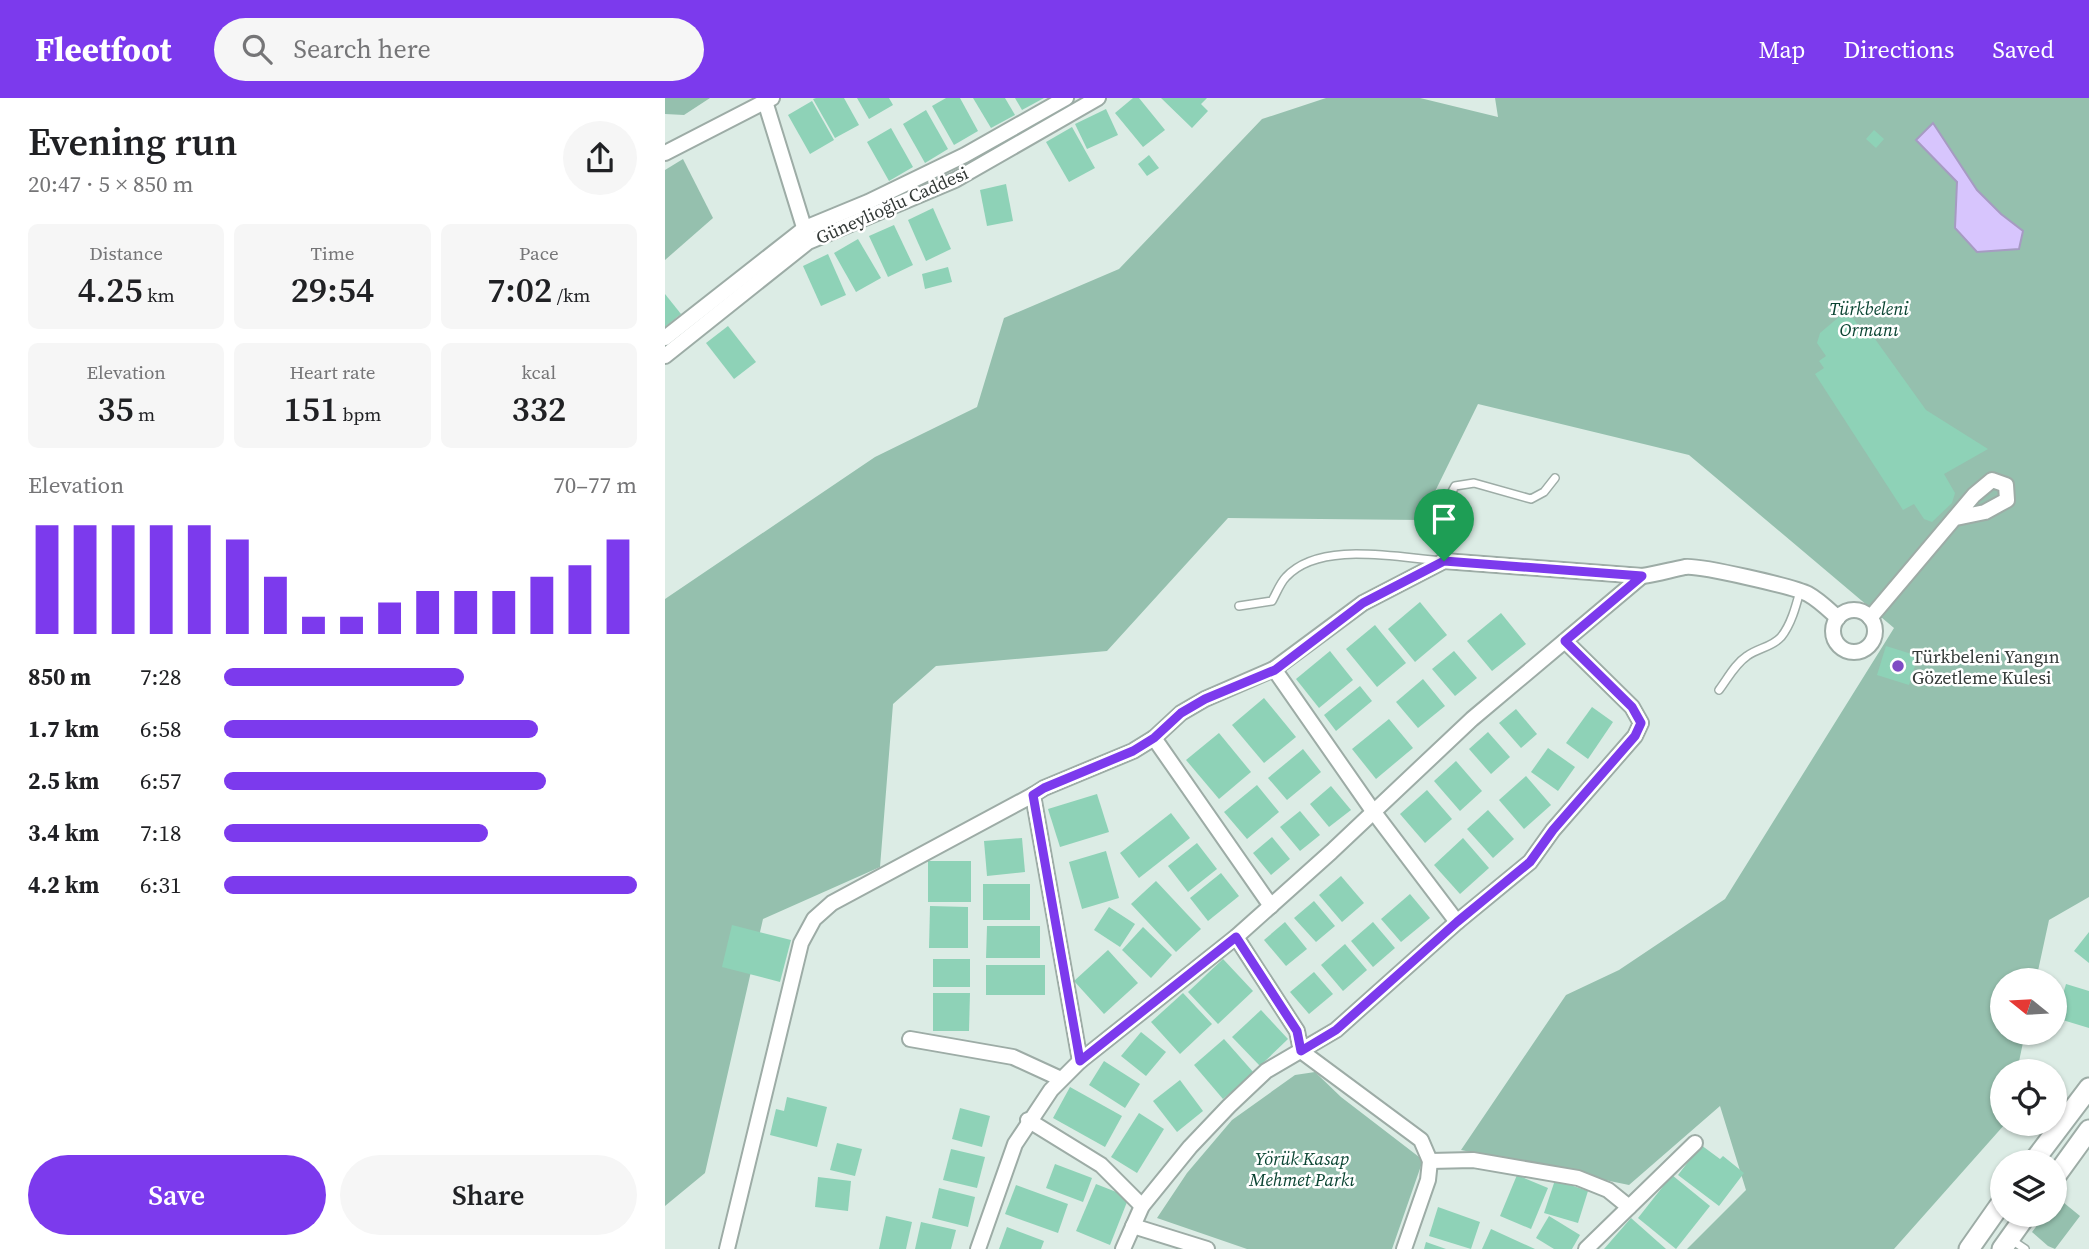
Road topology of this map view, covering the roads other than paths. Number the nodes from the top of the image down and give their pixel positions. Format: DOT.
graph roads {
  1 [pos="1066,98"];
  2 [pos="1098,98"];
  3 [pos="767,99"];
  4 [pos="665,153"];
  5 [pos="806,235"];
  6 [pos="665,338"];
  7 [pos="665,356"];
  8 [pos="1555,478"];
  9 [pos="1957,518"];
  10 [pos="1444,561"];
  11 [pos="1642,576"];
  12 [pos="1800,591"];
  13 [pos="1239,606"];
  14 [pos="1838,618"];
  15 [pos="1870,618"];
  16 [pos="1565,641"];
  17 [pos="1275,670"];
  18 [pos="1719,690"];
  19 [pos="1154,738"];
  20 [pos="1033,795"];
  21 [pos="1373,811"];
  22 [pos="1271,906"];
  23 [pos="1457,922"];
  24 [pos="1236,937"];
  25 [pos="909,1039"];
  26 [pos="1301,1051"];
  27 [pos="1080,1061"];
  28 [pos="1061,1079"];
  29 [pos="2089,1088"];
  30 [pos="1028,1120"];
  31 [pos="2088,1135"];
  32 [pos="1695,1143"];
  33 [pos="2041,1150"];
  34 [pos="1430,1161"];
  35 [pos="2067,1162"];
  36 [pos="1142,1206"];
  37 [pos="1629,1207"];
  38 [pos="1990,1219"];
  39 [pos="1133,1226"];
  40 [pos="2021,1227"];
  41 [pos="2012,1245"];
  42 [pos="727,1249"];
  43 [pos="978,1249"];
  44 [pos="1123,1249"];
  45 [pos="1207,1249"];
  46 [pos="1404,1249"];
  47 [pos="1586,1249"];
  48 [pos="1969,1249"];
  1 -- 5 [label="street, Güneylioğlu Caddesi"];
  2 -- 5 [label="street, Güneylioğlu Caddesi"];
  3 -- 4 [label="street"];
  3 -- 5 [label="street"];
  5 -- 6 [label="street, Güneylioğlu Caddesi"];
  5 -- 7 [label="street, Güneylioğlu Caddesi"];
  8 -- 10 [label="lane"];
  9 -- 15 [label="street"];
  10 -- 11 [label="street"];
  10 -- 13 [label="lane"];
  10 -- 17 [label="street"];
  11 -- 12 [label="street"];
  11 -- 16 [label="street"];
  12 -- 14 [label="street"];
  12 -- 18 [label="lane"];
  14 -- 15 [label="street"];
  14 -- 15 [label="street"];
  16 -- 21 [label="street"];
  16 -- 23 [label="street"];
  17 -- 19 [label="street"];
  17 -- 21 [label="street"];
  19 -- 20 [label="street"];
  19 -- 22 [label="street"];
  20 -- 27 [label="street"];
  20 -- 42 [label="street"];
  21 -- 22 [label="street"];
  21 -- 23 [label="street"];
  22 -- 24 [label="street"];
  23 -- 26 [label="street"];
  24 -- 26 [label="street"];
  24 -- 27 [label="street"];
  25 -- 28 [label="street"];
  26 -- 34 [label="street"];
  26 -- 36 [label="street"];
  27 -- 28 [label="street"];
  28 -- 30 [label="street"];
  29 -- 33 [label="main road"];
  30 -- 36 [label="street"];
  30 -- 43 [label="street"];
  31 -- 35 [label="main road"];
  32 -- 37 [label="street"];
  34 -- 37 [label="street"];
  34 -- 46 [label="street"];
  36 -- 39 [label="street"];
  37 -- 47 [label="street"];
  38 -- 48 [label="main road"];
  39 -- 44 [label="street"];
  39 -- 45 [label="street"];
  40 -- 41 [label="main road"];
}
